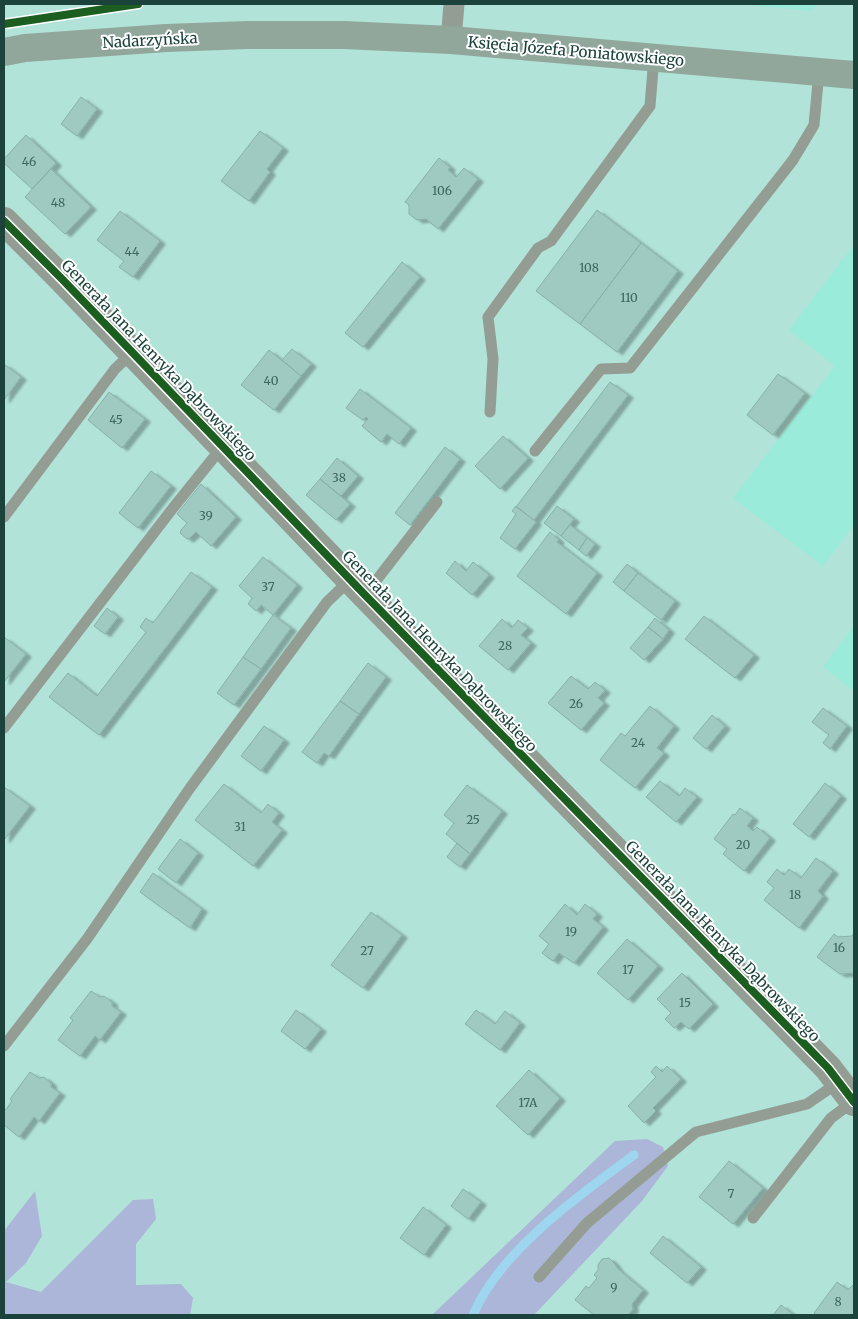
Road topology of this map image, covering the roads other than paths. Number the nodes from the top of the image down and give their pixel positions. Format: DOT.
graph roads {
  1 [pos="454,4"];
  2 [pos="297,35"];
  3 [pos="451,40"];
  4 [pos="4,52"];
  5 [pos="654,57"];
  6 [pos="819,72"];
  7 [pos="854,75"];
  8 [pos="4,221"];
  9 [pos="133,352"];
  10 [pos="490,412"];
  11 [pos="223,446"];
  12 [pos="535,451"];
  13 [pos="438,502"];
  14 [pos="4,516"];
  15 [pos="358,587"];
  16 [pos="4,728"];
  17 [pos="4,1046"];
  18 [pos="849,1095"];
  19 [pos="753,1218"];
  20 [pos="539,1277"];
  1 -- 3 [label="street"];
  2 -- 3 [label="main road, Księcia Józefa Poniatowskiego"];
  2 -- 4 [label="main road, Nadarzyńska"];
  3 -- 5 [label="main road, Księcia Józefa Poniatowskiego"];
  5 -- 6 [label="main road, Księcia Józefa Poniatowskiego"];
  5 -- 10 [label="lane"];
  6 -- 7 [label="main road, Księcia Józefa Poniatowskiego"];
  6 -- 12 [label="lane"];
  8 -- 9 [label="street, Generała Jana Henryka Dąbrowskiego"];
  9 -- 11 [label="street, Generała Jana Henryka Dąbrowskiego"];
  9 -- 14 [label="lane"];
  11 -- 15 [label="street, Generała Jana Henryka Dąbrowskiego"];
  11 -- 16 [label="lane"];
  13 -- 15 [label="lane"];
  15 -- 17 [label="lane"];
  15 -- 18 [label="street, Generała Jana Henryka Dąbrowskiego"];
  18 -- 19 [label="lane"];
  18 -- 20 [label="lane"];
}
